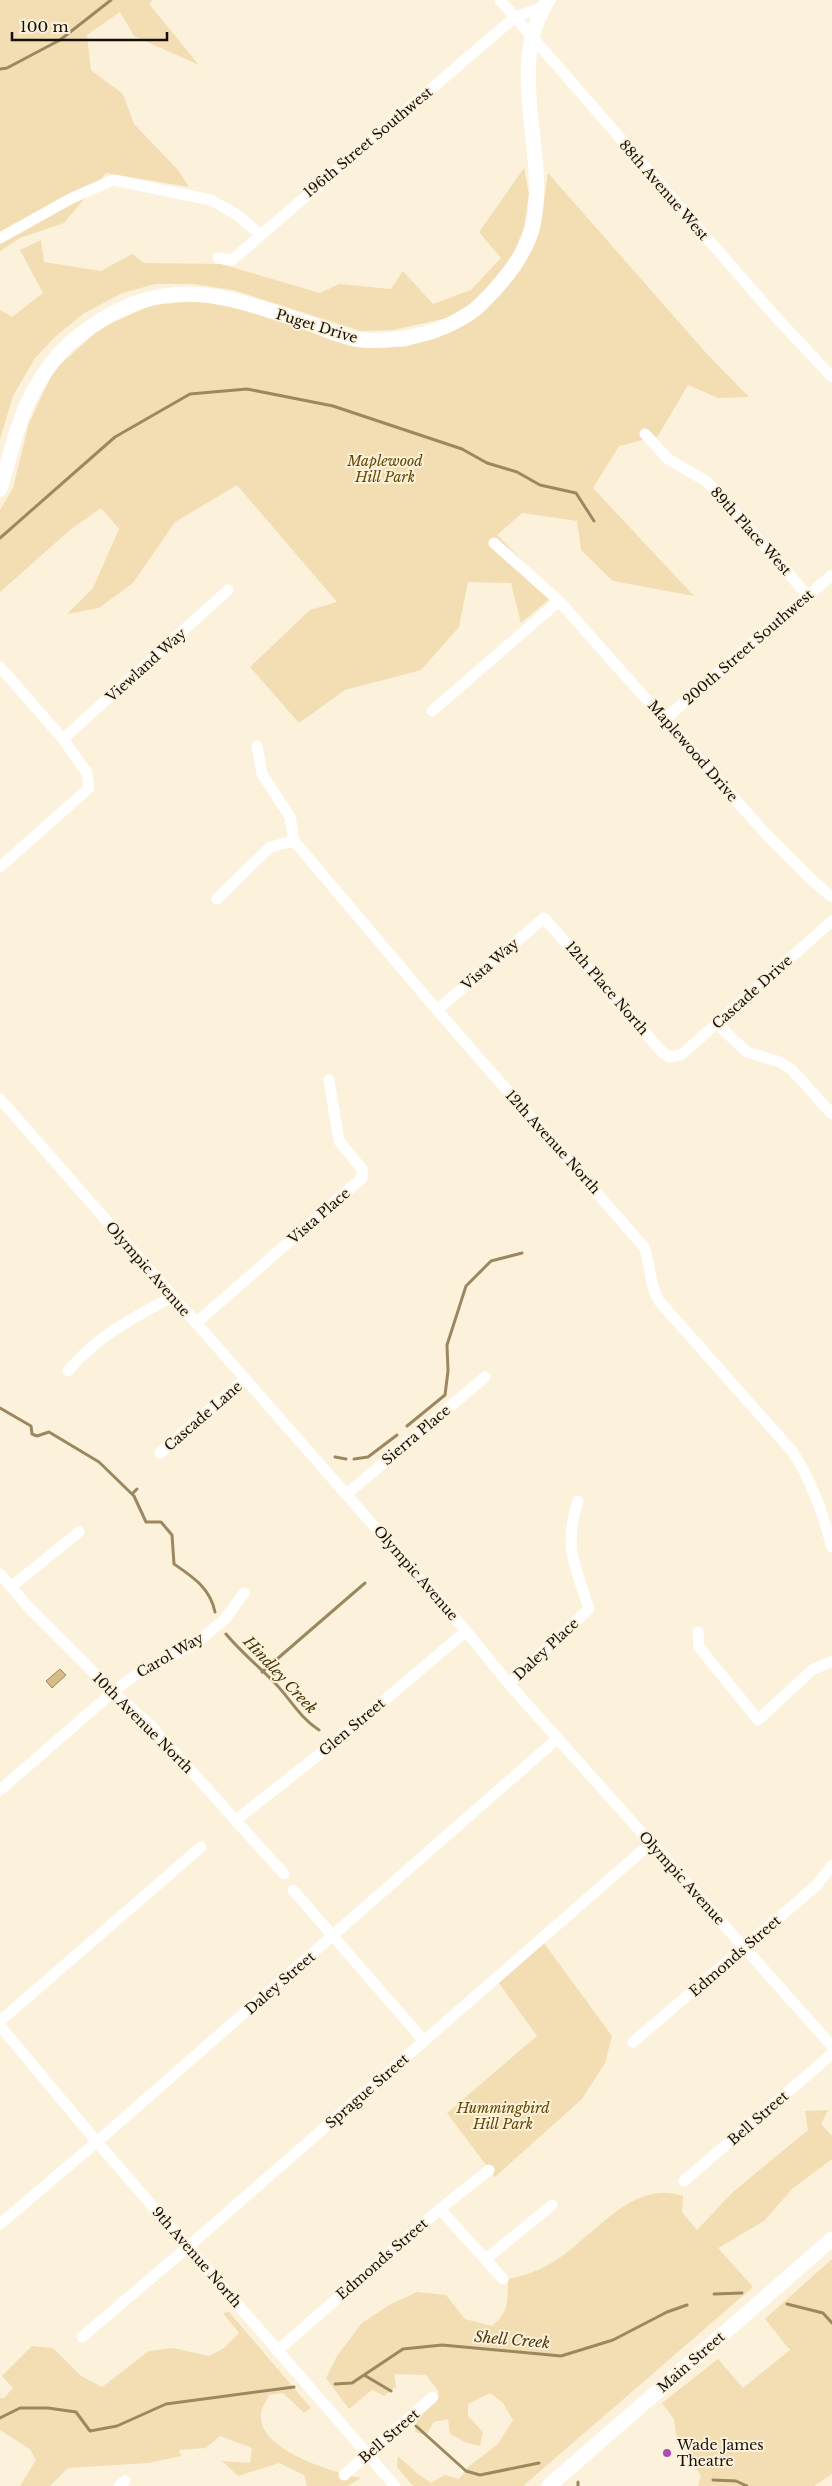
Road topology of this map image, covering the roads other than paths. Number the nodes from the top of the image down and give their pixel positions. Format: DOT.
graph roads {
  1 [pos="500,0"];
  2 [pos="546,3"];
  3 [pos="515,17"];
  4 [pos="531,37"];
  5 [pos="261,235"];
  6 [pos="0,238"];
  7 [pos="218,258"];
  8 [pos="832,377"];
  9 [pos="644,434"];
  10 [pos="0,489"];
  11 [pos="494,543"];
  12 [pos="832,575"];
  13 [pos="228,590"];
  14 [pos="808,596"];
  15 [pos="559,601"];
  16 [pos="0,667"];
  17 [pos="432,711"];
  18 [pos="665,719"];
  19 [pos="63,740"];
  20 [pos="257,746"];
  21 [pos="294,841"];
  22 [pos="0,868"];
  23 [pos="832,897"];
  24 [pos="217,899"];
  25 [pos="544,918"];
  26 [pos="832,922"];
  27 [pos="437,1010"];
  28 [pos="717,1024"];
  29 [pos="670,1058"];
  30 [pos="329,1080"];
  31 [pos="0,1099"];
  32 [pos="832,1114"];
  33 [pos="173,1296"];
  34 [pos="196,1323"];
  35 [pos="68,1371"];
  36 [pos="485,1377"];
  37 [pos="245,1379"];
  38 [pos="160,1453"];
  39 [pos="347,1494"];
  40 [pos="578,1501"];
  41 [pos="79,1532"];
  42 [pos="832,1547"];
  43 [pos="0,1574"];
  44 [pos="11,1587"];
  45 [pos="244,1594"];
  46 [pos="466,1631"];
  47 [pos="698,1632"];
  48 [pos="832,1661"];
  49 [pos="509,1684"];
  50 [pos="113,1692"];
  51 [pos="558,1738"];
  52 [pos="0,1790"];
  53 [pos="236,1820"];
  54 [pos="651,1843"];
  55 [pos="201,1847"];
  56 [pos="832,1865"];
  57 [pos="284,1874"];
  58 [pos="293,1890"];
  59 [pos="333,1937"];
  60 [pos="745,1948"];
  61 [pos="0,2021"];
  62 [pos="0,2026"];
  63 [pos="424,2041"];
  64 [pos="633,2042"];
  65 [pos="832,2046"];
  66 [pos="832,2054"];
  67 [pos="97,2142"];
  68 [pos="489,2170"];
  69 [pos="684,2181"];
  70 [pos="552,2205"];
  71 [pos="440,2209"];
  72 [pos="0,2224"];
  73 [pos="832,2239"];
  74 [pos="189,2246"];
  75 [pos="486,2259"];
  76 [pos="503,2279"];
  77 [pos="82,2337"];
  78 [pos="278,2350"];
  79 [pos="433,2397"];
  80 [pos="367,2455"];
  81 [pos="344,2475"];
  82 [pos="395,2486"];
  83 [pos="549,2486"];
  1 -- 3 [label="street, 88th Avenue West"];
  2 -- 3 [label="street, 196th Street Southwest"];
  2 -- 4 [label="main road"];
  3 -- 4 [label="street, 88th Avenue West"];
  3 -- 5 [label="street, 196th Street Southwest"];
  4 -- 8 [label="street, 88th Avenue West"];
  4 -- 10 [label="main road, Puget Drive"];
  5 -- 6 [label="street"];
  5 -- 7 [label="street, 196th Street Southwest"];
  9 -- 14 [label="street, 89th Place West"];
  11 -- 15 [label="street, Maplewood Drive"];
  12 -- 14 [label="street, 200th Street Southwest"];
  13 -- 19 [label="street, Viewland Way"];
  14 -- 18 [label="street, 200th Street Southwest"];
  15 -- 17 [label="street"];
  15 -- 18 [label="street, Maplewood Drive"];
  16 -- 19 [label="street"];
  18 -- 23 [label="street, Maplewood Drive"];
  19 -- 22 [label="street"];
  20 -- 21 [label="street"];
  21 -- 24 [label="street"];
  21 -- 27 [label="street, 12th Avenue North"];
  25 -- 27 [label="street, Vista Way"];
  25 -- 29 [label="street, 12th Place North"];
  26 -- 28 [label="street, Cascade Drive"];
  27 -- 42 [label="street, 12th Avenue North"];
  28 -- 29 [label="street, Cascade Drive"];
  28 -- 32 [label="street"];
  30 -- 34 [label="street, Vista Place"];
  31 -- 33 [label="street, Olympic Avenue"];
  33 -- 34 [label="street, Olympic Avenue"];
  33 -- 35 [label="street"];
  34 -- 37 [label="street, Olympic Avenue"];
  36 -- 39 [label="street, Sierra Place"];
  37 -- 38 [label="street, Cascade Lane"];
  37 -- 39 [label="street, Olympic Avenue"];
  39 -- 46 [label="street, Olympic Avenue"];
  40 -- 49 [label="street, Daley Place"];
  41 -- 44 [label="street"];
  43 -- 44 [label="street, 10th Avenue North"];
  44 -- 50 [label="street, 10th Avenue North"];
  45 -- 50 [label="street, Carol Way"];
  46 -- 49 [label="street, Olympic Avenue"];
  46 -- 53 [label="street, Glen Street"];
  47 -- 48 [label="street"];
  49 -- 51 [label="street, Olympic Avenue"];
  50 -- 52 [label="street, Carol Way"];
  50 -- 53 [label="street, 10th Avenue North"];
  51 -- 54 [label="street, Olympic Avenue"];
  51 -- 59 [label="street, Daley Street"];
  53 -- 57 [label="street, 10th Avenue North"];
  54 -- 60 [label="street, Olympic Avenue"];
  54 -- 63 [label="street, Sprague Street"];
  55 -- 61 [label="street"];
  56 -- 60 [label="street, Edmonds Street"];
  58 -- 59 [label="street"];
  59 -- 63 [label="street"];
  59 -- 67 [label="street, Daley Street"];
  60 -- 64 [label="street, Edmonds Street"];
  60 -- 65 [label="street, Olympic Avenue"];
  62 -- 67 [label="street, 9th Avenue North"];
  63 -- 74 [label="street, Sprague Street"];
  66 -- 69 [label="street, Bell Street"];
  67 -- 72 [label="street, Daley Street"];
  67 -- 74 [label="street, 9th Avenue North"];
  68 -- 71 [label="street, Edmonds Street"];
  70 -- 75 [label="street"];
  71 -- 75 [label="street"];
  71 -- 78 [label="street, Edmonds Street"];
  73 -- 83 [label="main road, Main Street"];
  74 -- 77 [label="street, Sprague Street"];
  74 -- 78 [label="street, 9th Avenue North"];
  75 -- 76 [label="street"];
  78 -- 80 [label="street, 9th Avenue North"];
  79 -- 80 [label="street, Bell Street"];
  80 -- 81 [label="street, Bell Street"];
  80 -- 82 [label="street, 9th Avenue North"];
}
